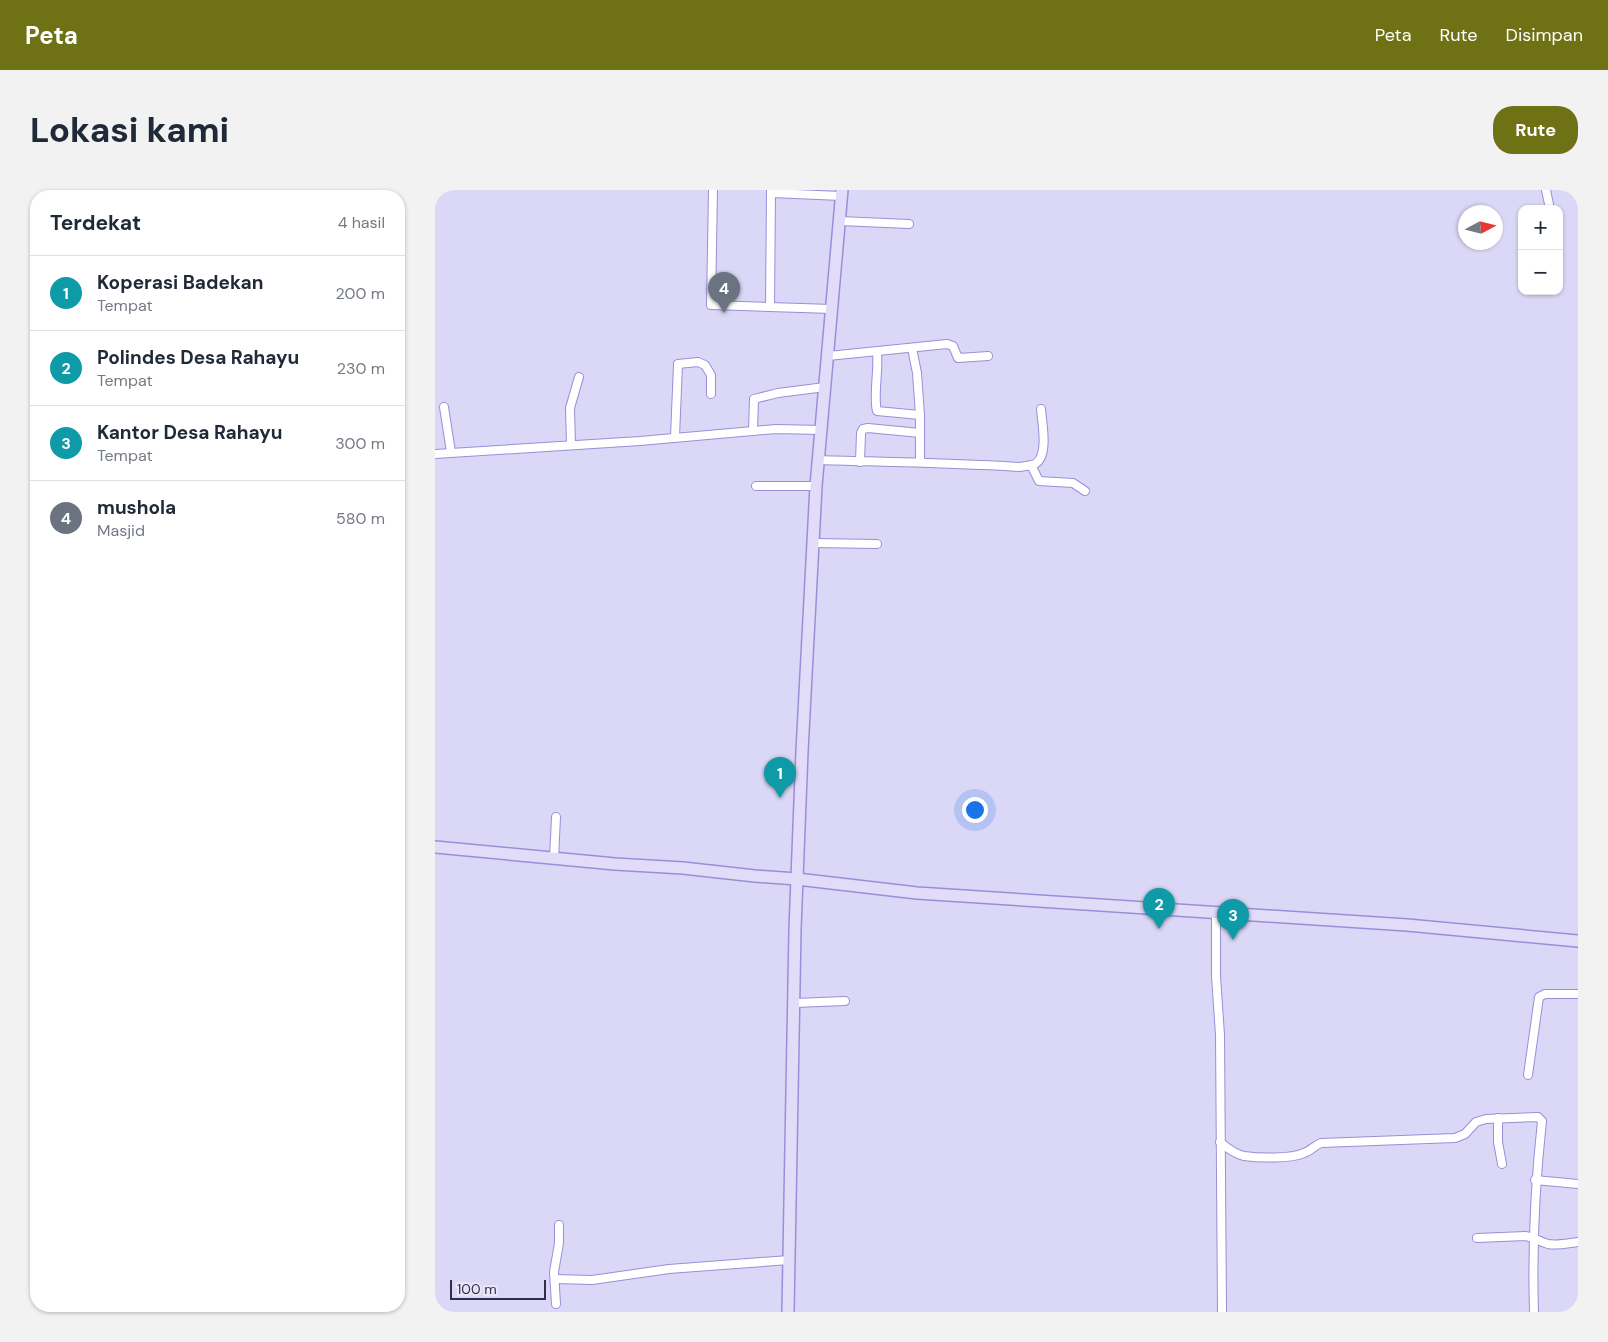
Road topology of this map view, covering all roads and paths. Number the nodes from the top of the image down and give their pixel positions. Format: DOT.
graph roads {
  1 [pos="713,190"];
  2 [pos="1546,190"];
  3 [pos="771,191"];
  4 [pos="841,193"];
  5 [pos="1549,205"];
  6 [pos="839,221"];
  7 [pos="909,224"];
  8 [pos="770,307"];
  9 [pos="832,309"];
  10 [pos="912,348"];
  11 [pos="877,352"];
  12 [pos="828,356"];
  13 [pos="988,356"];
  14 [pos="579,377"];
  15 [pos="825,387"];
  16 [pos="711,394"];
  17 [pos="444,407"];
  18 [pos="1041,409"];
  19 [pos="877,411"];
  20 [pos="919,415"];
  21 [pos="874,429"];
  22 [pos="821,430"];
  23 [pos="753,431"];
  24 [pos="920,434"];
  25 [pos="675,437"];
  26 [pos="571,444"];
  27 [pos="451,452"];
  28 [pos="435,454"];
  29 [pos="819,460"];
  30 [pos="860,462"];
  31 [pos="920,462"];
  32 [pos="1031,465"];
  33 [pos="756,486"];
  34 [pos="817,486"];
  35 [pos="1085,491"];
  36 [pos="814,543"];
  37 [pos="877,544"];
  38 [pos="556,817"];
  39 [pos="435,848"];
  40 [pos="554,858"];
  41 [pos="797,878"];
  42 [pos="1216,913"];
  43 [pos="1578,941"];
  44 [pos="1578,994"];
  45 [pos="845,1001"];
  46 [pos="795,1002"];
  47 [pos="1528,1075"];
  48 [pos="1498,1118"];
  49 [pos="1220,1142"];
  50 [pos="1502,1164"];
  51 [pos="1535,1180"];
  52 [pos="1578,1184"];
  53 [pos="559,1225"];
  54 [pos="1533,1237"];
  55 [pos="1477,1238"];
  56 [pos="1578,1242"];
  57 [pos="789,1260"];
  58 [pos="555,1279"];
  59 [pos="556,1304"];
  60 [pos="787,1312"];
  61 [pos="1221,1312"];
  62 [pos="1534,1312"];
  1 -- 8 [label="street"];
  2 -- 5 [label="street"];
  3 -- 4 [label="street"];
  3 -- 8 [label="street"];
  4 -- 6 [label="street"];
  6 -- 7 [label="street"];
  6 -- 9 [label="street"];
  8 -- 9 [label="street"];
  9 -- 12 [label="street"];
  10 -- 11 [label="street"];
  10 -- 13 [label="street"];
  10 -- 20 [label="street"];
  11 -- 12 [label="street"];
  11 -- 19 [label="street"];
  12 -- 15 [label="street"];
  14 -- 26 [label="street"];
  15 -- 22 [label="street"];
  15 -- 23 [label="street"];
  16 -- 25 [label="street"];
  17 -- 27 [label="street"];
  18 -- 32 [label="street"];
  19 -- 20 [label="street"];
  19 -- 21 [label="street"];
  20 -- 24 [label="street"];
  21 -- 24 [label="street"];
  21 -- 30 [label="street"];
  22 -- 23 [label="street"];
  22 -- 29 [label="street"];
  23 -- 25 [label="street"];
  24 -- 31 [label="street"];
  25 -- 26 [label="street"];
  26 -- 27 [label="street"];
  27 -- 28 [label="street"];
  29 -- 30 [label="street"];
  29 -- 34 [label="street"];
  30 -- 31 [label="street"];
  31 -- 32 [label="street"];
  32 -- 35 [label="street"];
  33 -- 34 [label="street"];
  34 -- 36 [label="street"];
  36 -- 37 [label="street"];
  36 -- 41 [label="street"];
  38 -- 40 [label="street"];
  39 -- 40 [label="street"];
  40 -- 41 [label="street"];
  41 -- 42 [label="street"];
  41 -- 46 [label="street"];
  42 -- 43 [label="street"];
  42 -- 49 [label="street"];
  44 -- 47 [label="street"];
  45 -- 46 [label="street"];
  46 -- 57 [label="street"];
  48 -- 49 [label="street"];
  48 -- 50 [label="street"];
  48 -- 51 [label="street"];
  49 -- 61 [label="street"];
  51 -- 52 [label="street"];
  51 -- 54 [label="street"];
  53 -- 58 [label="street"];
  54 -- 55 [label="street"];
  54 -- 56 [label="street"];
  54 -- 62 [label="street"];
  57 -- 58 [label="street"];
  57 -- 60 [label="street"];
  58 -- 59 [label="street"];
}
